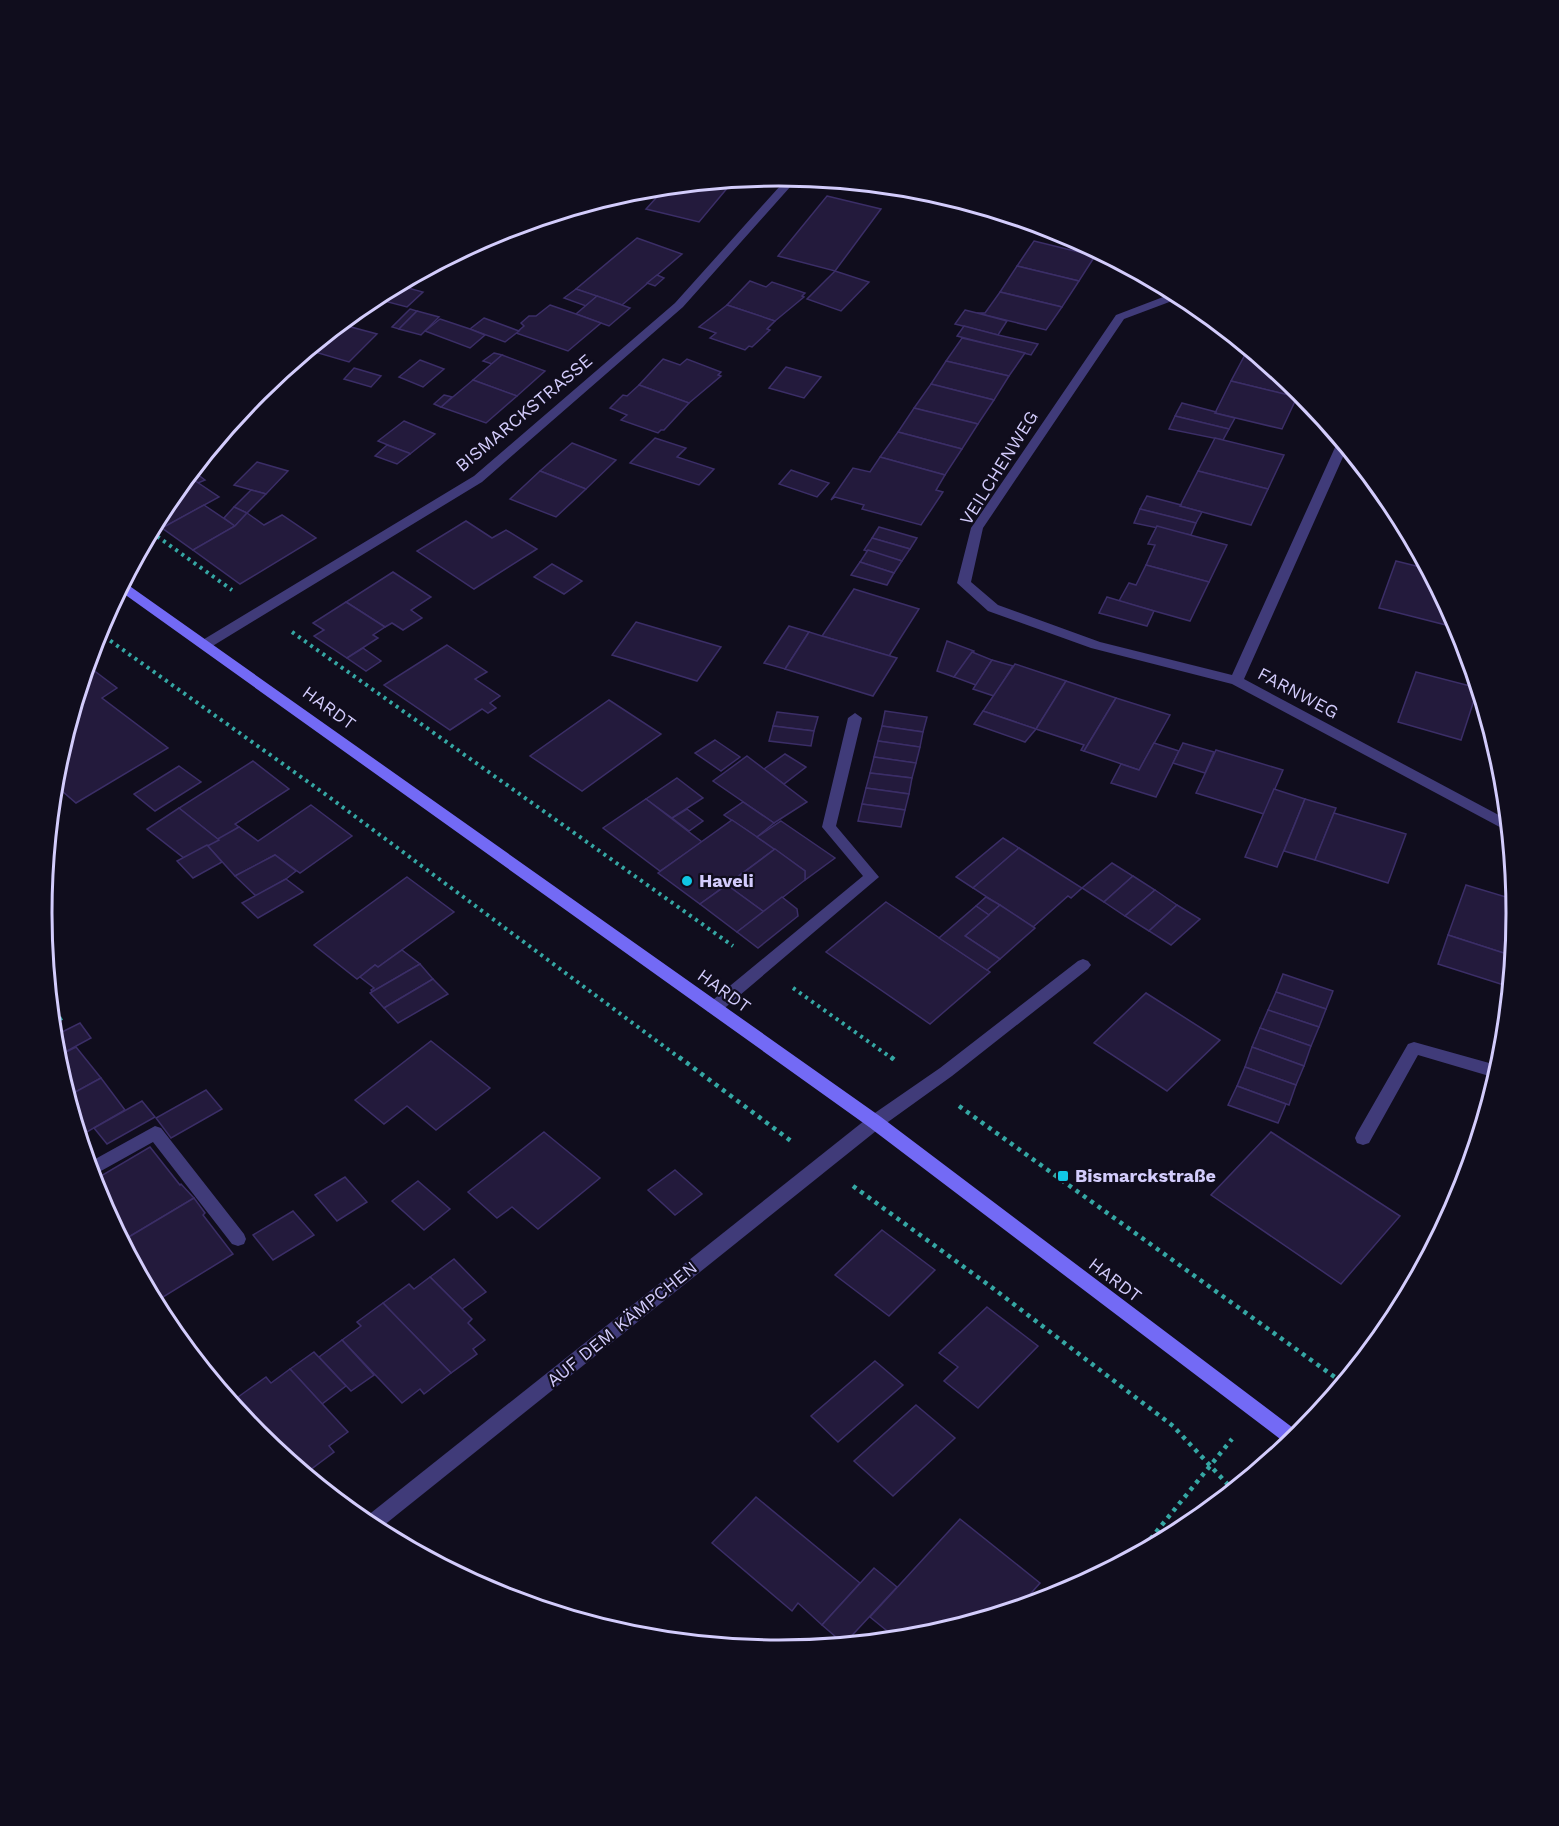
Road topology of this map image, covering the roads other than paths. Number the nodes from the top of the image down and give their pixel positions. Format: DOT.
graph roads {
  1 [pos="786,186"];
  2 [pos="1167,299"];
  3 [pos="1340,450"];
  4 [pos="128,590"];
  5 [pos="206,644"];
  6 [pos="1236,681"];
  7 [pos="855,718"];
  8 [pos="1500,822"];
  9 [pos="1083,965"];
  10 [pos="714,1008"];
  11 [pos="1490,1070"];
  12 [pos="875,1122"];
  13 [pos="1363,1138"];
  14 [pos="98,1166"];
  15 [pos="238,1239"];
  16 [pos="1287,1434"];
  17 [pos="378,1519"];
  1 -- 5 [label="street, BISMARCKSTRASSE"];
  2 -- 6 [label="street, VEILCHENWEG"];
  3 -- 6 [label="street, FARNWEG"];
  4 -- 5 [label="main road, HARDT"];
  5 -- 10 [label="main road, HARDT"];
  6 -- 8 [label="street, FARNWEG"];
  7 -- 10 [label="street"];
  9 -- 12 [label="street, AUF DEM KÄMPCHEN"];
  10 -- 12 [label="main road, HARDT"];
  11 -- 13 [label="street"];
  12 -- 16 [label="main road, HARDT"];
  12 -- 17 [label="street, AUF DEM KÄMPCHEN"];
  14 -- 15 [label="street"];
}
